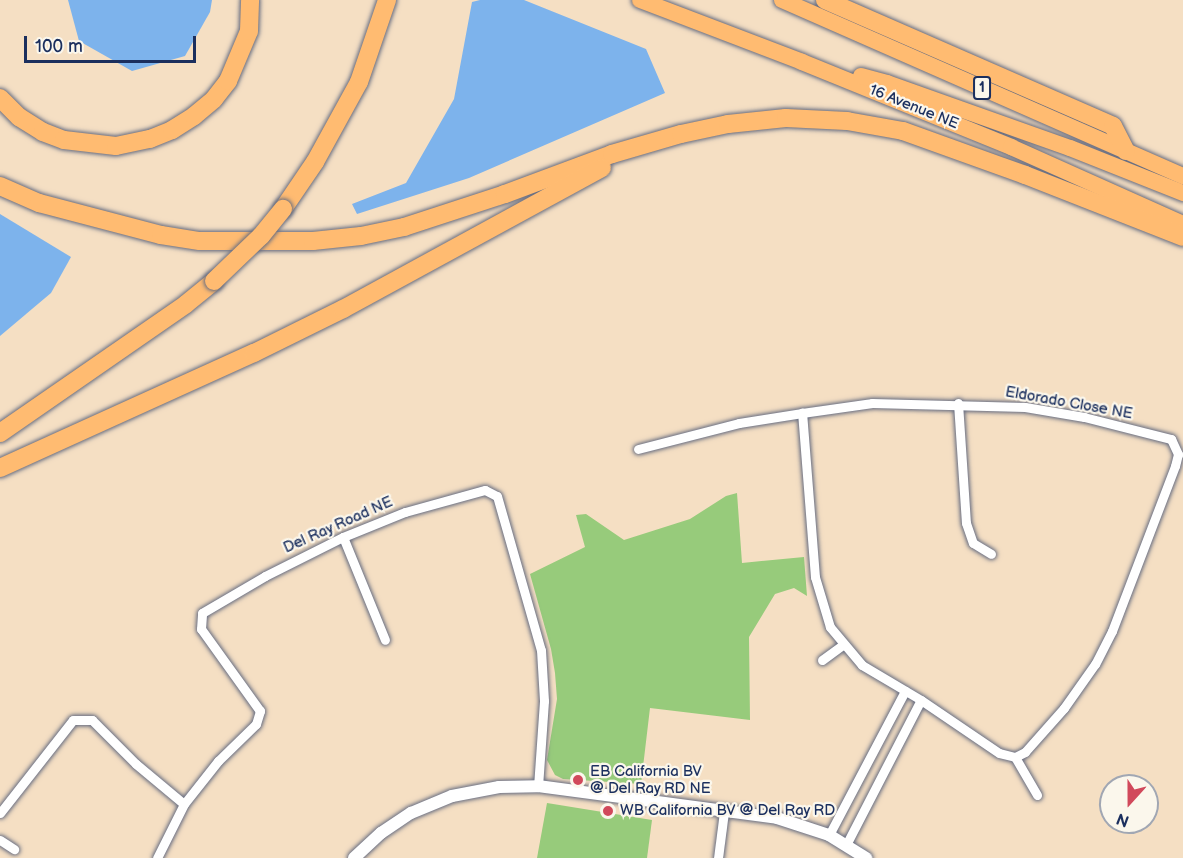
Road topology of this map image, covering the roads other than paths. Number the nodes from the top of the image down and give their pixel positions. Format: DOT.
graph roads {
  1 [pos="250,0"];
  2 [pos="387,0"];
  3 [pos="640,0"];
  4 [pos="782,0"];
  5 [pos="825,0"];
  6 [pos="802,62"];
  7 [pos="0,98"];
  8 [pos="681,134"];
  9 [pos="1126,151"];
  10 [pos="1182,175"];
  11 [pos="0,186"];
  12 [pos="1183,193"];
  13 [pos="1183,224"];
  14 [pos="1183,237"];
  15 [pos="958,403"];
  16 [pos="802,413"];
  17 [pos="0,432"];
  18 [pos="638,449"];
  19 [pos="0,468"];
  20 [pos="343,537"];
  21 [pos="991,554"];
  22 [pos="385,640"];
  23 [pos="843,645"];
  24 [pos="822,660"];
  25 [pos="905,691"];
  26 [pos="921,700"];
  27 [pos="1015,757"];
  28 [pos="538,786"];
  29 [pos="1037,795"];
  30 [pos="184,804"];
  31 [pos="724,812"];
  32 [pos="0,813"];
  33 [pos="829,836"];
  34 [pos="0,840"];
  35 [pos="846,845"];
  36 [pos="14,849"];
  37 [pos="157,858"];
  38 [pos="354,858"];
  39 [pos="718,858"];
  40 [pos="866,858"];
  1 -- 7 [label="highway"];
  2 -- 17 [label="highway, bridge"];
  3 -- 6 [label="highway, 16 Avenue NE"];
  4 -- 9 [label="highway, 1"];
  5 -- 9 [label="highway"];
  6 -- 12 [label="highway"];
  6 -- 13 [label="highway, 16 Avenue NE"];
  8 -- 11 [label="highway"];
  8 -- 14 [label="highway"];
  8 -- 19 [label="highway"];
  9 -- 10 [label="highway, 1"];
  15 -- 16 [label="street, Eldorado Close NE"];
  15 -- 21 [label="street"];
  15 -- 27 [label="street, Eldorado Close NE"];
  16 -- 18 [label="street, Eldorado Close NE"];
  16 -- 23 [label="street"];
  20 -- 22 [label="street"];
  20 -- 28 [label="street, Del Ray Road NE"];
  20 -- 30 [label="street, Del Ray Road NE"];
  23 -- 24 [label="street"];
  23 -- 25 [label="street"];
  25 -- 26 [label="street"];
  25 -- 33 [label="street"];
  26 -- 27 [label="street"];
  26 -- 35 [label="street"];
  27 -- 29 [label="street"];
  28 -- 31 [label="street"];
  28 -- 38 [label="street"];
  30 -- 32 [label="street"];
  30 -- 37 [label="street, Del Ray Road NE"];
  31 -- 33 [label="street"];
  31 -- 39 [label="street"];
  33 -- 35 [label="street"];
  34 -- 36 [label="street"];
  35 -- 40 [label="street"];
}
